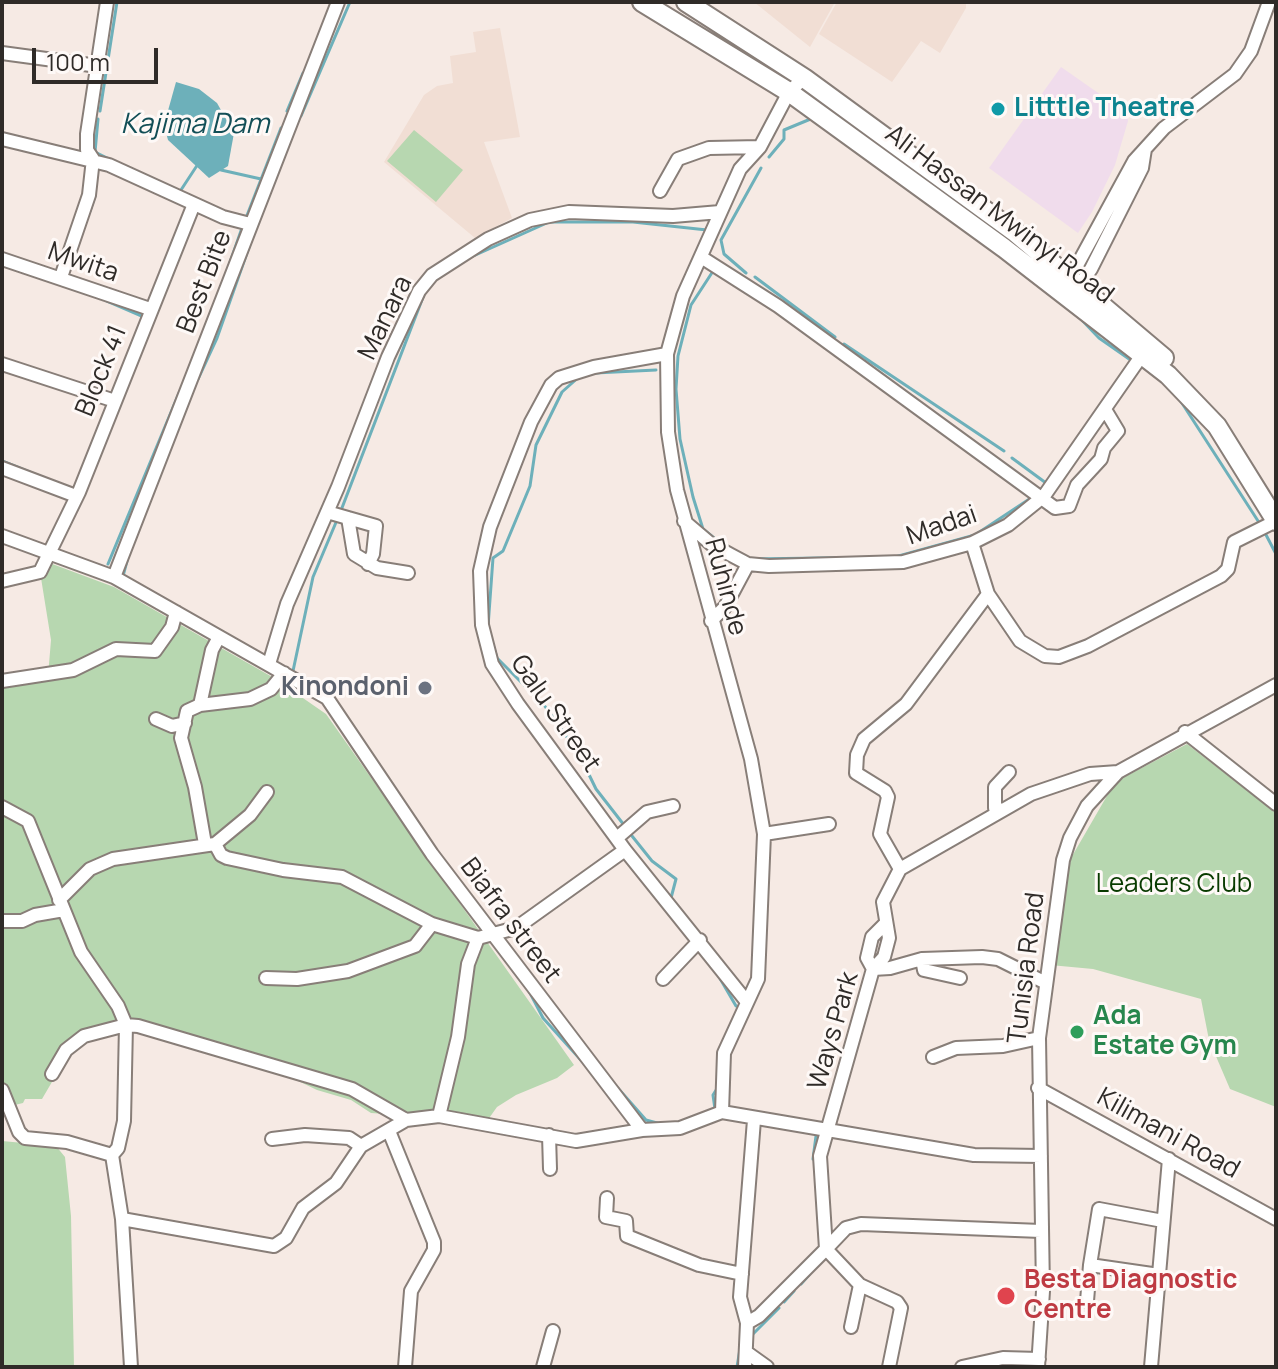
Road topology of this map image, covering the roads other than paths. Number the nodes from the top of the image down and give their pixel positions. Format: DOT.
graph roads {
  1 [pos="107,2"];
  2 [pos="338,2"];
  3 [pos="642,2"];
  4 [pos="1269,2"];
  5 [pos="689,3"];
  6 [pos="2,53"];
  7 [pos="98,66"];
  8 [pos="804,78"];
  9 [pos="789,92"];
  10 [pos="2,139"];
  11 [pos="760,147"];
  12 [pos="93,159"];
  13 [pos="660,191"];
  14 [pos="194,204"];
  15 [pos="720,212"];
  16 [pos="250,224"];
  17 [pos="701,257"];
  18 [pos="2,259"];
  19 [pos="61,277"];
  20 [pos="1070,289"];
  21 [pos="150,309"];
  22 [pos="667,354"];
  23 [pos="1142,355"];
  24 [pos="2,364"];
  25 [pos="115,401"];
  26 [pos="1106,411"];
  27 [pos="2,468"];
  28 [pos="76,496"];
  29 [pos="1044,496"];
  30 [pos="1276,506"];
  31 [pos="338,516"];
  32 [pos="684,521"];
  33 [pos="1276,521"];
  34 [pos="2,536"];
  35 [pos="972,543"];
  36 [pos="49,552"];
  37 [pos="368,564"];
  38 [pos="748,564"];
  39 [pos="408,573"];
  40 [pos="114,577"];
  41 [pos="2,581"];
  42 [pos="988,594"];
  43 [pos="176,612"];
  44 [pos="711,621"];
  45 [pos="219,637"];
  46 [pos="269,664"];
  47 [pos="284,673"];
  48 [pos="2,681"];
  49 [pos="1276,685"];
  50 [pos="200,705"];
  51 [pos="156,719"];
  52 [pos="185,723"];
  53 [pos="1185,732"];
  54 [pos="1009,772"];
  55 [pos="1118,772"];
  56 [pos="267,792"];
  57 [pos="1276,804"];
  58 [pos="673,806"];
  59 [pos="2,807"];
  60 [pos="999,809"];
  61 [pos="829,824"];
  62 [pos="764,834"];
  63 [pos="617,838"];
  64 [pos="210,844"];
  65 [pos="625,850"];
  66 [pos="900,869"];
  67 [pos="62,905"];
  68 [pos="2,921"];
  69 [pos="432,924"];
  70 [pos="494,936"];
  71 [pos="478,938"];
  72 [pos="700,940"];
  73 [pos="922,959"];
  74 [pos="873,969"];
  75 [pos="266,978"];
  76 [pos="960,978"];
  77 [pos="663,979"];
  78 [pos="1044,982"];
  79 [pos="747,1002"];
  80 [pos="126,1025"];
  81 [pos="1039,1038"];
  82 [pos="933,1057"];
  83 [pos="52,1074"];
  84 [pos="1038,1088"];
  85 [pos="2,1090"];
  86 [pos="722,1112"];
  87 [pos="439,1116"];
  88 [pos="406,1120"];
  89 [pos="754,1120"];
  90 [pos="642,1130"];
  91 [pos="389,1131"];
  92 [pos="827,1131"];
  93 [pos="549,1135"];
  94 [pos="272,1139"];
  95 [pos="361,1146"];
  96 [pos="112,1155"];
  97 [pos="1041,1156"];
  98 [pos="1169,1159"];
  99 [pos="550,1169"];
  100 [pos="607,1198"];
  101 [pos="122,1219"];
  102 [pos="1276,1219"];
  103 [pos="1163,1221"];
  104 [pos="1041,1231"];
  105 [pos="826,1249"];
  106 [pos="1090,1265"];
  107 [pos="742,1274"];
  108 [pos="1159,1275"];
  109 [pos="860,1285"];
  110 [pos="1087,1301"];
  111 [pos="747,1323"];
  112 [pos="851,1327"];
  113 [pos="553,1331"];
  114 [pos="746,1352"];
  115 [pos="1038,1363"];
  116 [pos="131,1367"];
  117 [pos="405,1367"];
  118 [pos="543,1367"];
  119 [pos="745,1367"];
  120 [pos="767,1367"];
  121 [pos="889,1367"];
  122 [pos="962,1367"];
  123 [pos="1151,1367"];
  1 -- 7 [label="street"];
  2 -- 16 [label="street, Best Bite"];
  3 -- 9 [label="highway, Ali Hassan Mwinyi Road"];
  4 -- 20 [label="street"];
  5 -- 8 [label="highway, Ali Hassan Mwinyi Road"];
  6 -- 7 [label="street"];
  7 -- 12 [label="street"];
  8 -- 9 [label="street, Ruhinde"];
  8 -- 20 [label="highway, Ali Hassan Mwinyi Road"];
  9 -- 11 [label="street, Ruhinde"];
  9 -- 20 [label="highway, Ali Hassan Mwinyi Road"];
  10 -- 12 [label="street"];
  11 -- 13 [label="street"];
  11 -- 15 [label="street, Ruhinde"];
  12 -- 14 [label="street"];
  12 -- 19 [label="street"];
  14 -- 16 [label="street"];
  14 -- 21 [label="street, Block 41"];
  15 -- 17 [label="street, Ruhinde"];
  15 -- 31 [label="street, Manara"];
  16 -- 40 [label="street, Best Bite"];
  17 -- 22 [label="street, Ruhinde"];
  17 -- 29 [label="street"];
  18 -- 19 [label="street, Mwita"];
  19 -- 21 [label="street, Mwita"];
  20 -- 23 [label="highway, Ali Hassan Mwinyi Road"];
  20 -- 30 [label="highway, Ali Hassan Mwinyi Road"];
  21 -- 25 [label="street, Block 41"];
  22 -- 32 [label="street, Ruhinde"];
  22 -- 63 [label="street, Galu Street"];
  23 -- 26 [label="street, Madai"];
  23 -- 33 [label="highway, Ali Hassan Mwinyi Road"];
  24 -- 25 [label="street"];
  25 -- 28 [label="street, Block 41"];
  26 -- 29 [label="street, Madai"];
  26 -- 29 [label="street"];
  27 -- 28 [label="street"];
  28 -- 36 [label="street, Block 41"];
  29 -- 35 [label="street, Madai"];
  31 -- 37 [label="street"];
  31 -- 37 [label="street"];
  31 -- 46 [label="street, Manara"];
  32 -- 38 [label="street, Madai"];
  32 -- 44 [label="street, Ruhinde"];
  33 -- 42 [label="street"];
  34 -- 36 [label="street, Biafra street"];
  35 -- 38 [label="street, Madai"];
  35 -- 42 [label="street"];
  36 -- 40 [label="street, Biafra street"];
  36 -- 41 [label="street"];
  37 -- 39 [label="street"];
  38 -- 44 [label="street"];
  40 -- 43 [label="street, Biafra street"];
  42 -- 66 [label="street"];
  43 -- 45 [label="street, Biafra street"];
  43 -- 48 [label="street"];
  44 -- 62 [label="street, Ruhinde"];
  45 -- 46 [label="street, Biafra street"];
  45 -- 50 [label="street"];
  46 -- 47 [label="street, Biafra street"];
  47 -- 50 [label="street"];
  47 -- 70 [label="street, Biafra street"];
  49 -- 53 [label="street, Tunisia Road"];
  50 -- 52 [label="street"];
  51 -- 52 [label="street"];
  52 -- 64 [label="street"];
  53 -- 55 [label="street, Tunisia Road"];
  53 -- 57 [label="street"];
  54 -- 60 [label="street"];
  55 -- 60 [label="street"];
  55 -- 78 [label="street, Tunisia Road"];
  56 -- 64 [label="street"];
  58 -- 63 [label="street"];
  59 -- 67 [label="street"];
  60 -- 66 [label="street"];
  61 -- 62 [label="street"];
  62 -- 79 [label="street, Ruhinde"];
  63 -- 65 [label="street, Galu Street"];
  64 -- 67 [label="street"];
  64 -- 69 [label="street"];
  65 -- 70 [label="street"];
  65 -- 72 [label="street, Galu Street"];
  66 -- 74 [label="street, Ways Park"];
  67 -- 68 [label="street"];
  67 -- 80 [label="street"];
  69 -- 71 [label="street"];
  69 -- 75 [label="street"];
  70 -- 71 [label="street"];
  70 -- 90 [label="street, Biafra street"];
  71 -- 87 [label="street"];
  72 -- 77 [label="street"];
  72 -- 79 [label="street, Galu Street"];
  73 -- 74 [label="street"];
  73 -- 76 [label="street"];
  73 -- 78 [label="street"];
  74 -- 92 [label="street, Ways Park"];
  78 -- 81 [label="street, Tunisia Road"];
  79 -- 86 [label="street, Ruhinde"];
  80 -- 83 [label="street"];
  80 -- 88 [label="street"];
  80 -- 96 [label="street"];
  81 -- 82 [label="street"];
  81 -- 84 [label="street, Tunisia Road"];
  84 -- 97 [label="street, Tunisia Road"];
  84 -- 98 [label="street, Kilimani Road"];
  85 -- 96 [label="street"];
  86 -- 89 [label="street"];
  86 -- 90 [label="street"];
  87 -- 88 [label="street"];
  87 -- 93 [label="street"];
  88 -- 91 [label="street"];
  89 -- 92 [label="street"];
  89 -- 107 [label="street"];
  90 -- 93 [label="street"];
  91 -- 95 [label="street"];
  91 -- 117 [label="street"];
  92 -- 97 [label="street"];
  92 -- 105 [label="street, Ways Park"];
  93 -- 99 [label="street"];
  94 -- 95 [label="street"];
  95 -- 101 [label="street"];
  96 -- 101 [label="street"];
  97 -- 104 [label="street, Tunisia Road"];
  98 -- 102 [label="street, Kilimani Road"];
  98 -- 103 [label="street"];
  100 -- 107 [label="street"];
  101 -- 116 [label="street"];
  103 -- 106 [label="street"];
  103 -- 108 [label="street"];
  104 -- 105 [label="street"];
  104 -- 115 [label="street, Tunisia Road"];
  105 -- 109 [label="street"];
  105 -- 111 [label="street"];
  106 -- 108 [label="street"];
  106 -- 110 [label="street"];
  107 -- 111 [label="street"];
  108 -- 123 [label="street"];
  109 -- 112 [label="street"];
  109 -- 121 [label="street"];
  111 -- 114 [label="street"];
  113 -- 118 [label="street"];
  114 -- 119 [label="street"];
  114 -- 120 [label="street"];
  115 -- 122 [label="street"];
}
